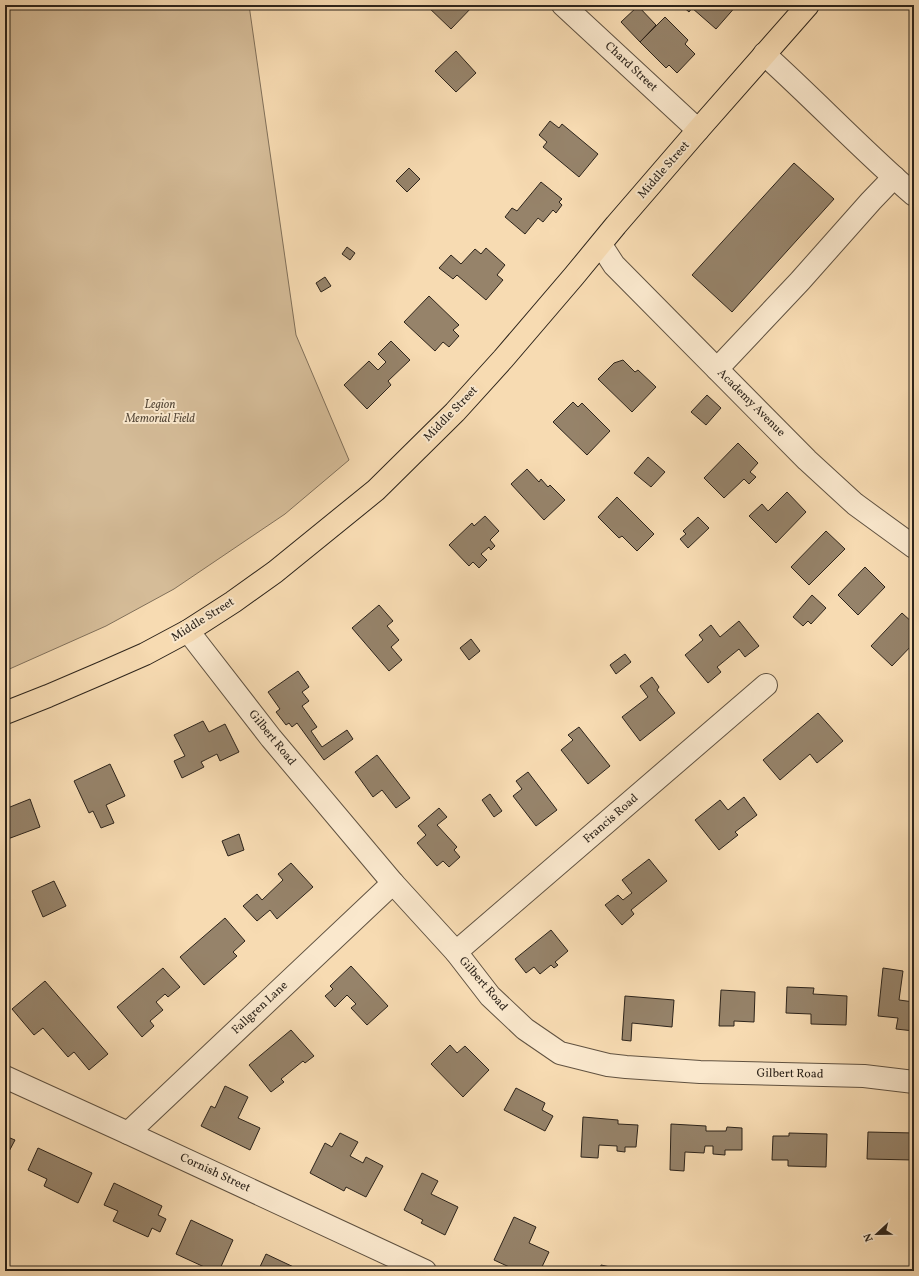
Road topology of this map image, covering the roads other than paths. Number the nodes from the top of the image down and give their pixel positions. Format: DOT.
graph roads {
  1 [pos="563,5"];
  2 [pos="808,5"];
  3 [pos="764,54"];
  4 [pos="698,130"];
  5 [pos="894,178"];
  6 [pos="914,195"];
  7 [pos="601,245"];
  8 [pos="717,369"];
  9 [pos="914,547"];
  10 [pos="188,631"];
  11 [pos="766,685"];
  12 [pos="5,713"];
  13 [pos="393,882"];
  14 [pos="456,952"];
  15 [pos="5,1077"];
  16 [pos="914,1082"];
  17 [pos="128,1133"];
  18 [pos="425,1271"];
  1 -- 4 [label="street, Chard Street"];
  2 -- 3 [label="main road, Middle Street"];
  3 -- 4 [label="main road, Middle Street"];
  3 -- 5 [label="street"];
  4 -- 7 [label="main road, Middle Street"];
  5 -- 6 [label="street"];
  5 -- 8 [label="street"];
  7 -- 8 [label="street, Academy Avenue"];
  7 -- 10 [label="main road, Middle Street"];
  8 -- 9 [label="street, Academy Avenue"];
  10 -- 12 [label="main road, Middle Street"];
  10 -- 13 [label="street, Gilbert Road"];
  11 -- 14 [label="street, Francis Road"];
  13 -- 14 [label="street, Gilbert Road"];
  13 -- 17 [label="street, Fallgren Lane"];
  14 -- 16 [label="street, Gilbert Road"];
  15 -- 17 [label="street, Cornish Street"];
  17 -- 18 [label="street, Cornish Street"];
}
